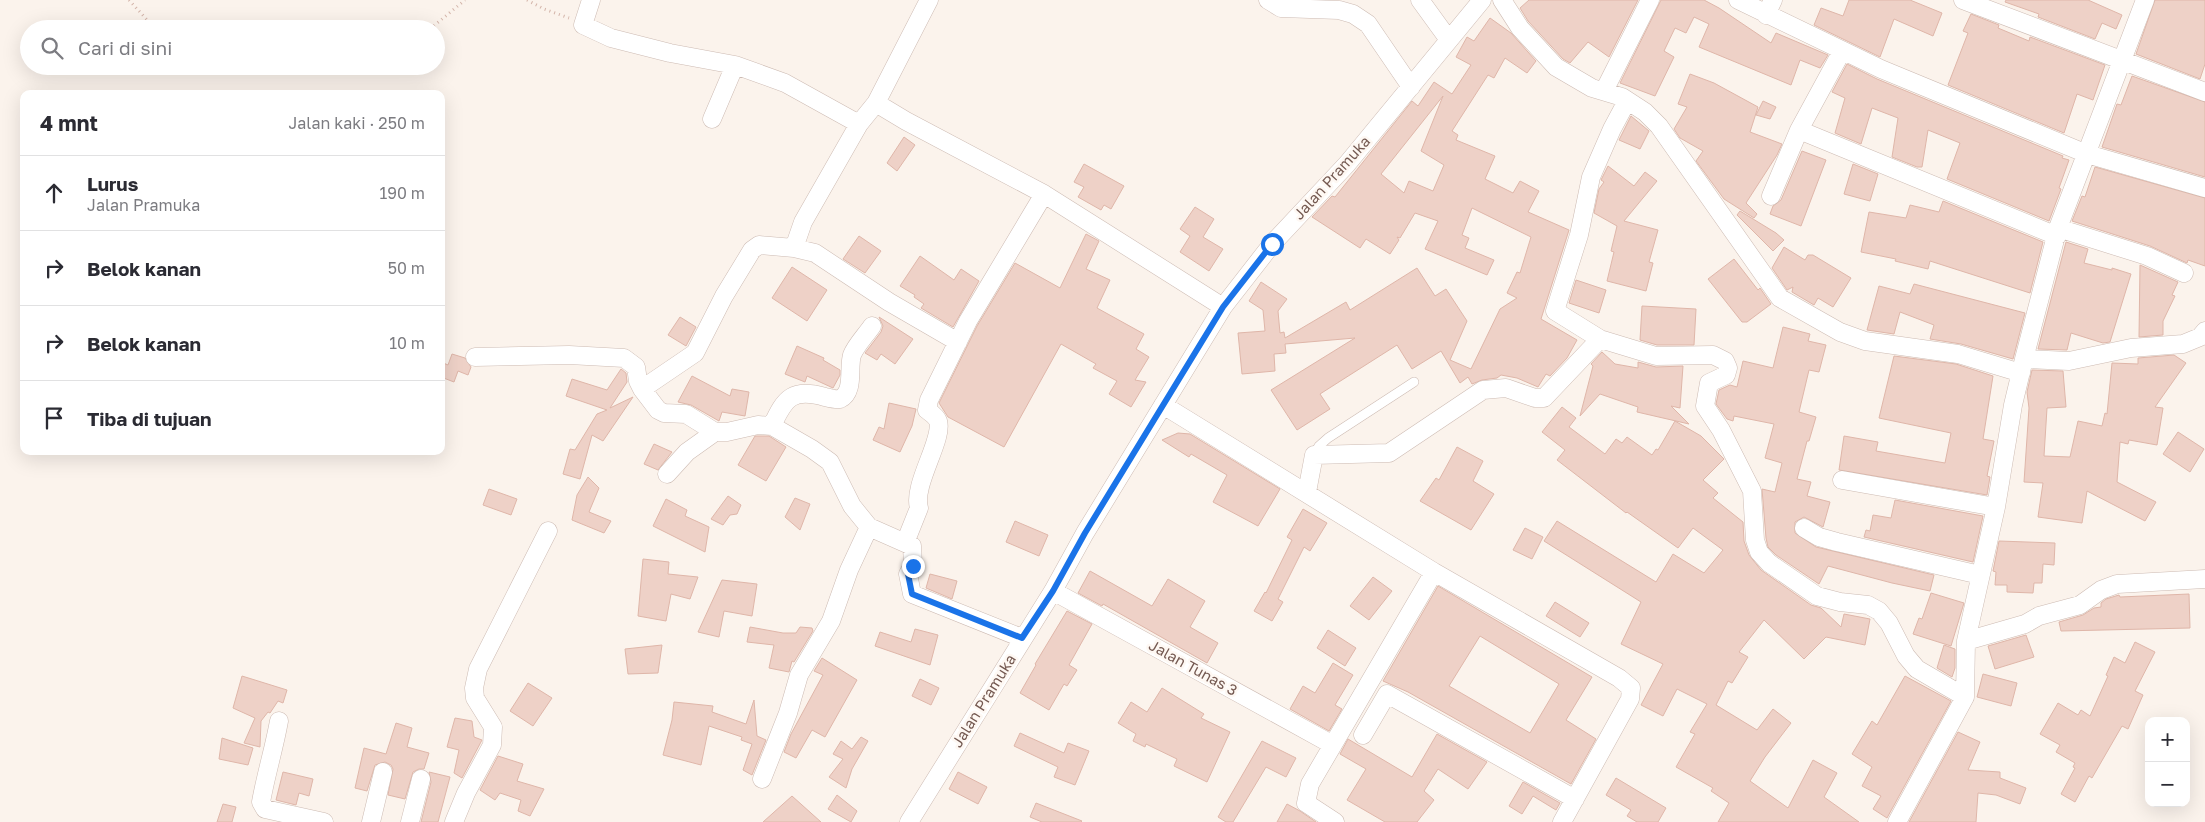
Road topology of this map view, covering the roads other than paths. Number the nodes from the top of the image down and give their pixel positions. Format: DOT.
graph roads {
  1 [pos="592,0"];
  2 [pos="930,0"];
  3 [pos="1268,0"];
  4 [pos="1420,0"];
  5 [pos="1482,0"];
  6 [pos="1502,0"];
  7 [pos="1650,0"];
  8 [pos="1738,0"];
  9 [pos="1964,0"];
  10 [pos="2145,0"];
  11 [pos="1769,7"];
  12 [pos="1449,40"];
  13 [pos="1842,51"];
  14 [pos="2123,61"];
  15 [pos="735,65"];
  16 [pos="1411,87"];
  17 [pos="1604,92"];
  18 [pos="2205,92"];
  19 [pos="1627,101"];
  20 [pos="876,103"];
  21 [pos="712,119"];
  22 [pos="859,124"];
  23 [pos="1799,130"];
  24 [pos="2087,154"];
  25 [pos="2205,188"];
  26 [pos="1044,194"];
  27 [pos="1772,196"];
  28 [pos="2058,232"];
  29 [pos="794,248"];
  30 [pos="2184,272"];
  31 [pos="1223,307"];
  32 [pos="872,326"];
  33 [pos="2205,331"];
  34 [pos="1600,339"];
  35 [pos="958,342"];
  36 [pos="475,358"];
  37 [pos="2023,366"];
  38 [pos="1414,382"];
  39 [pos="642,389"];
  40 [pos="1163,405"];
  41 [pos="772,426"];
  42 [pos="715,432"];
  43 [pos="1314,455"];
  44 [pos="667,474"];
  45 [pos="1842,480"];
  46 [pos="1306,492"];
  47 [pos="1996,507"];
  48 [pos="869,527"];
  49 [pos="1804,528"];
  50 [pos="548,531"];
  51 [pos="905,543"];
  52 [pos="1434,572"];
  53 [pos="1980,575"];
  54 [pos="2205,579"];
  55 [pos="1053,591"];
  56 [pos="1022,638"];
  57 [pos="1966,642"];
  58 [pos="1965,697"];
  59 [pos="279,721"];
  60 [pos="1363,734"];
  61 [pos="1333,745"];
  62 [pos="383,772"];
  63 [pos="421,778"];
  64 [pos="762,779"];
  65 [pos="1575,799"];
  66 [pos="324,822"];
  67 [pos="371,822"];
  68 [pos="410,822"];
  69 [pos="454,822"];
  70 [pos="908,822"];
  71 [pos="1335,822"];
  72 [pos="1562,822"];
  73 [pos="1897,822"];
  1 -- 15 [label="street"];
  2 -- 20 [label="street"];
  3 -- 16 [label="street"];
  4 -- 12 [label="street"];
  5 -- 12 [label="street, Jalan Pramuka"];
  6 -- 17 [label="street"];
  7 -- 17 [label="street"];
  8 -- 11 [label="street"];
  9 -- 14 [label="street"];
  10 -- 14 [label="street"];
  11 -- 13 [label="street"];
  12 -- 16 [label="street, Jalan Pramuka"];
  13 -- 23 [label="street"];
  13 -- 24 [label="street"];
  14 -- 18 [label="street"];
  14 -- 24 [label="street"];
  15 -- 21 [label="street"];
  15 -- 22 [label="street"];
  16 -- 31 [label="street, Jalan Pramuka"];
  17 -- 19 [label="street"];
  19 -- 34 [label="street"];
  19 -- 37 [label="street"];
  20 -- 22 [label="street"];
  20 -- 26 [label="street"];
  22 -- 29 [label="street"];
  23 -- 27 [label="street"];
  23 -- 28 [label="street"];
  24 -- 25 [label="street"];
  24 -- 28 [label="street"];
  26 -- 31 [label="street"];
  26 -- 35 [label="street"];
  28 -- 30 [label="street"];
  28 -- 37 [label="street"];
  29 -- 35 [label="street"];
  29 -- 39 [label="street"];
  31 -- 40 [label="street, Jalan Pramuka"];
  32 -- 41 [label="street"];
  33 -- 37 [label="street"];
  34 -- 43 [label="street"];
  34 -- 58 [label="street"];
  35 -- 51 [label="street"];
  36 -- 39 [label="street"];
  37 -- 47 [label="street"];
  38 -- 43 [label="lane"];
  39 -- 42 [label="street"];
  40 -- 46 [label="street"];
  40 -- 55 [label="street, Jalan Pramuka"];
  41 -- 42 [label="street"];
  41 -- 48 [label="street"];
  42 -- 44 [label="street"];
  43 -- 46 [label="street"];
  45 -- 47 [label="street"];
  46 -- 52 [label="street"];
  47 -- 53 [label="street"];
  48 -- 51 [label="street"];
  48 -- 64 [label="street"];
  49 -- 53 [label="street"];
  50 -- 69 [label="street"];
  51 -- 56 [label="street"];
  52 -- 61 [label="street"];
  52 -- 65 [label="street"];
  53 -- 57 [label="street"];
  54 -- 57 [label="street"];
  55 -- 56 [label="street, Jalan Pramuka"];
  55 -- 61 [label="street, Jalan Tunas 3"];
  56 -- 70 [label="street, Jalan Pramuka"];
  57 -- 58 [label="street"];
  58 -- 73 [label="street"];
  59 -- 66 [label="street"];
  60 -- 65 [label="street"];
  61 -- 71 [label="street"];
  62 -- 67 [label="street"];
  63 -- 68 [label="street"];
  65 -- 72 [label="street"];
}
